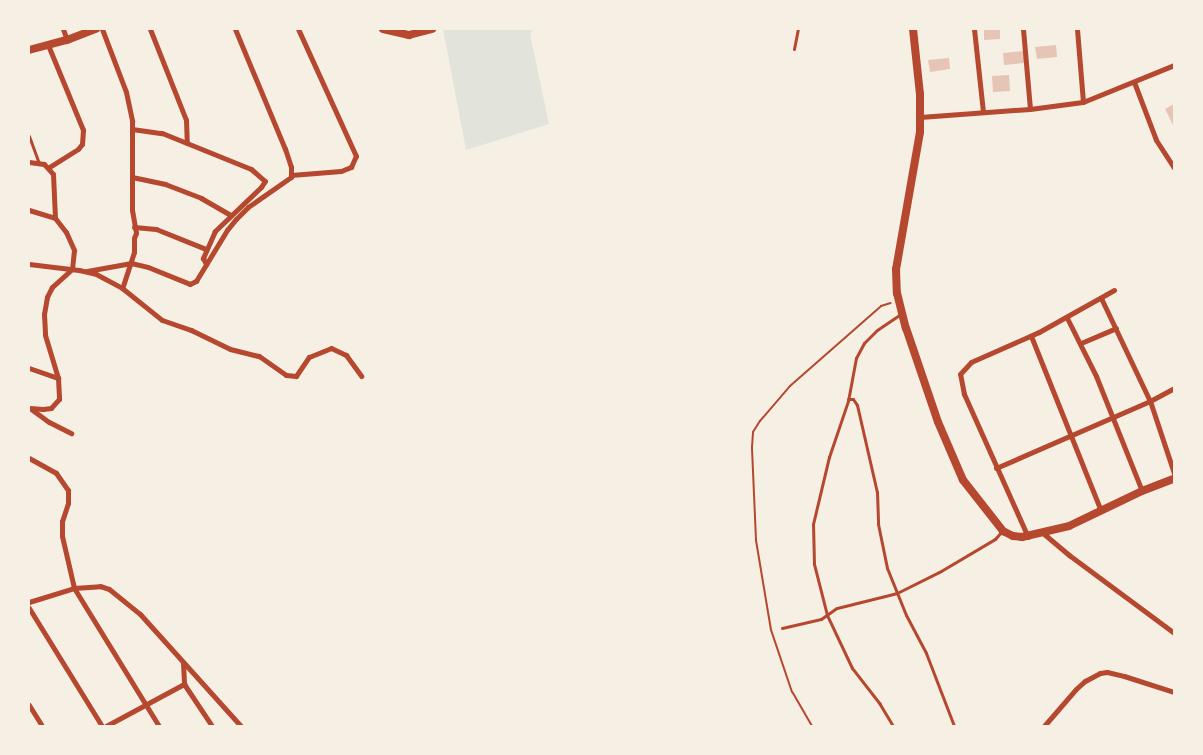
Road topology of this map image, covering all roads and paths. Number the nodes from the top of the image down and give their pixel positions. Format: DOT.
graph roads {
  1 [pos="63,29"];
  2 [pos="96,29"];
  3 [pos="102,29"];
  4 [pos="150,29"];
  5 [pos="235,29"];
  6 [pos="298,29"];
  7 [pos="383,29"];
  8 [pos="432,29"];
  9 [pos="798,29"];
  10 [pos="913,29"];
  11 [pos="974,29"];
  12 [pos="1023,29"];
  13 [pos="1077,29"];
  14 [pos="67,40"];
  15 [pos="48,45"];
  16 [pos="794,49"];
  17 [pos="29,50"];
  18 [pos="1174,65"];
  19 [pos="1134,82"];
  20 [pos="1083,102"];
  21 [pos="1030,109"];
  22 [pos="983,112"];
  23 [pos="920,117"];
  24 [pos="132,128"];
  25 [pos="29,136"];
  26 [pos="187,143"];
  27 [pos="29,162"];
  28 [pos="39,163"];
  29 [pos="49,168"];
  30 [pos="1174,168"];
  31 [pos="291,175"];
  32 [pos="132,176"];
  33 [pos="29,210"];
  34 [pos="230,215"];
  35 [pos="56,218"];
  36 [pos="134,227"];
  37 [pos="206,249"];
  38 [pos="131,263"];
  39 [pos="29,264"];
  40 [pos="206,264"];
  41 [pos="72,269"];
  42 [pos="87,271"];
  43 [pos="122,288"];
  44 [pos="1114,290"];
  45 [pos="1101,298"];
  46 [pos="898,302"];
  47 [pos="901,314"];
  48 [pos="1067,318"];
  49 [pos="1116,328"];
  50 [pos="1031,336"];
  51 [pos="1081,343"];
  52 [pos="29,368"];
  53 [pos="361,376"];
  54 [pos="58,378"];
  55 [pos="1174,388"];
  56 [pos="848,399"];
  57 [pos="1150,401"];
  58 [pos="30,408"];
  59 [pos="1112,417"];
  60 [pos="72,433"];
  61 [pos="1071,435"];
  62 [pos="29,458"];
  63 [pos="996,468"];
  64 [pos="1174,473"];
  65 [pos="1174,479"];
  66 [pos="1142,491"];
  67 [pos="1101,511"];
  68 [pos="1003,531"];
  69 [pos="1044,534"];
  70 [pos="1028,537"];
  71 [pos="74,588"];
  72 [pos="897,593"];
  73 [pos="29,602"];
  74 [pos="29,608"];
  75 [pos="827,615"];
  76 [pos="782,628"];
  77 [pos="1174,633"];
  78 [pos="182,663"];
  79 [pos="184,684"];
  80 [pos="1174,692"];
  81 [pos="146,704"];
  82 [pos="29,705"];
  83 [pos="42,726"];
  84 [pos="102,726"];
  85 [pos="106,726"];
  86 [pos="159,726"];
  87 [pos="212,726"];
  88 [pos="241,726"];
  89 [pos="812,726"];
  90 [pos="892,726"];
  91 [pos="954,726"];
  92 [pos="1044,726"];
  1 -- 14 [label="street"];
  2 -- 14 [label="street"];
  3 -- 24 [label="street"];
  4 -- 26 [label="street"];
  5 -- 31 [label="street"];
  6 -- 31 [label="street"];
  7 -- 8 [label="street"];
  9 -- 16 [label="lane"];
  10 -- 23 [label="street"];
  11 -- 22 [label="street"];
  12 -- 21 [label="street"];
  13 -- 20 [label="street"];
  14 -- 15 [label="street"];
  15 -- 17 [label="street"];
  15 -- 29 [label="street"];
  18 -- 19 [label="street"];
  19 -- 20 [label="street"];
  19 -- 30 [label="street"];
  20 -- 21 [label="street"];
  21 -- 22 [label="street"];
  22 -- 23 [label="street"];
  23 -- 46 [label="street"];
  24 -- 26 [label="street"];
  24 -- 32 [label="street"];
  25 -- 28 [label="lane"];
  26 -- 34 [label="street"];
  27 -- 28 [label="street"];
  28 -- 29 [label="street"];
  29 -- 35 [label="street"];
  31 -- 40 [label="street"];
  32 -- 34 [label="street"];
  32 -- 36 [label="street"];
  33 -- 35 [label="street"];
  34 -- 37 [label="street"];
  35 -- 41 [label="street"];
  36 -- 37 [label="street"];
  36 -- 38 [label="street"];
  37 -- 40 [label="street"];
  38 -- 40 [label="street"];
  38 -- 42 [label="street"];
  38 -- 43 [label="street"];
  39 -- 41 [label="street"];
  41 -- 42 [label="street"];
  41 -- 54 [label="street"];
  42 -- 43 [label="street"];
  43 -- 53 [label="street"];
  44 -- 45 [label="street"];
  45 -- 48 [label="street"];
  45 -- 49 [label="street"];
  46 -- 47 [label="street"];
  46 -- 89 [label="path"];
  47 -- 56 [label="lane"];
  47 -- 68 [label="street"];
  48 -- 50 [label="street"];
  48 -- 51 [label="street"];
  49 -- 51 [label="street"];
  49 -- 57 [label="street"];
  50 -- 61 [label="street"];
  50 -- 63 [label="street"];
  51 -- 59 [label="street"];
  52 -- 54 [label="street"];
  54 -- 58 [label="street"];
  55 -- 57 [label="street"];
  56 -- 72 [label="lane"];
  56 -- 75 [label="lane"];
  57 -- 59 [label="street"];
  57 -- 64 [label="street"];
  58 -- 60 [label="street"];
  59 -- 61 [label="street"];
  59 -- 66 [label="street"];
  61 -- 63 [label="street"];
  61 -- 67 [label="street"];
  62 -- 71 [label="street"];
  63 -- 70 [label="street"];
  65 -- 66 [label="street"];
  66 -- 67 [label="street"];
  67 -- 69 [label="street"];
  68 -- 70 [label="street"];
  68 -- 72 [label="lane"];
  69 -- 70 [label="street"];
  69 -- 77 [label="street"];
  71 -- 73 [label="street"];
  71 -- 78 [label="street"];
  71 -- 81 [label="street"];
  72 -- 75 [label="lane"];
  72 -- 91 [label="lane"];
  74 -- 84 [label="street"];
  75 -- 76 [label="lane"];
  75 -- 90 [label="lane"];
  78 -- 79 [label="street"];
  78 -- 88 [label="street"];
  79 -- 81 [label="street"];
  79 -- 87 [label="street"];
  80 -- 92 [label="street"];
  81 -- 85 [label="street"];
  81 -- 86 [label="street"];
  82 -- 83 [label="street"];
}
